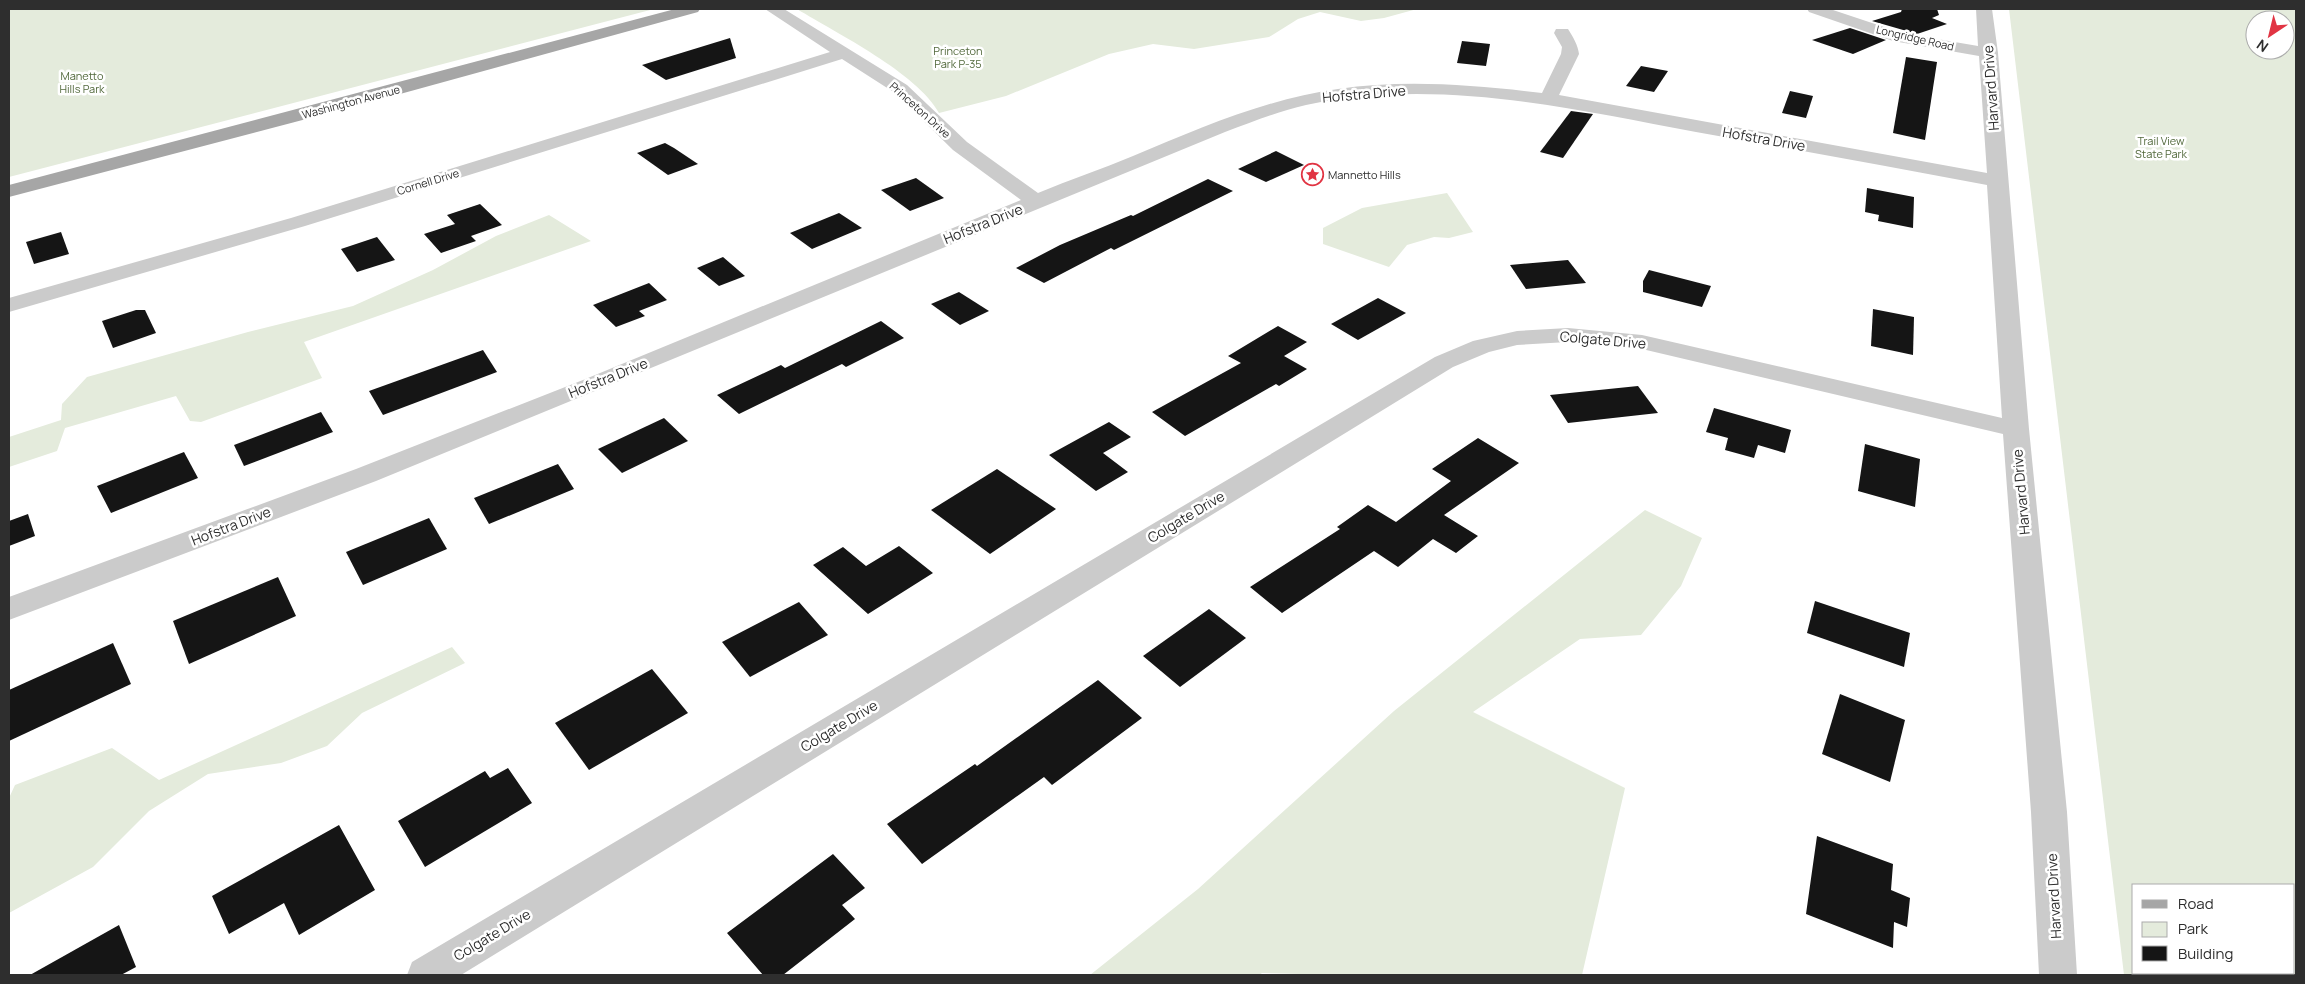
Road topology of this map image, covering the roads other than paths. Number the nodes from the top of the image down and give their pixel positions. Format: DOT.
graph roads {
  1 [pos="692,9"];
  2 [pos="773,9"];
  3 [pos="1815,9"];
  4 [pos="1984,9"];
  5 [pos="1562,33"];
  6 [pos="845,53"];
  7 [pos="1989,53"];
  8 [pos="1548,99"];
  9 [pos="1998,181"];
  10 [pos="9,191"];
  11 [pos="1037,202"];
  12 [pos="9,305"];
  13 [pos="2016,429"];
  14 [pos="9,609"];
  15 [pos="426,975"];
  16 [pos="2058,975"];
  1 -- 10 [label="main road, Washington Avenue"];
  2 -- 6 [label="street, Princeton Drive"];
  3 -- 7 [label="street, Longridge Road"];
  4 -- 7 [label="street, Harvard Drive"];
  5 -- 8 [label="street"];
  6 -- 11 [label="street, Princeton Drive"];
  6 -- 12 [label="street, Cornell Drive"];
  7 -- 9 [label="street, Harvard Drive"];
  8 -- 9 [label="street, Hofstra Drive"];
  8 -- 11 [label="street, Hofstra Drive"];
  9 -- 13 [label="street, Harvard Drive"];
  11 -- 14 [label="street, Hofstra Drive"];
  13 -- 15 [label="street, Colgate Drive"];
  13 -- 16 [label="street, Harvard Drive"];
}
